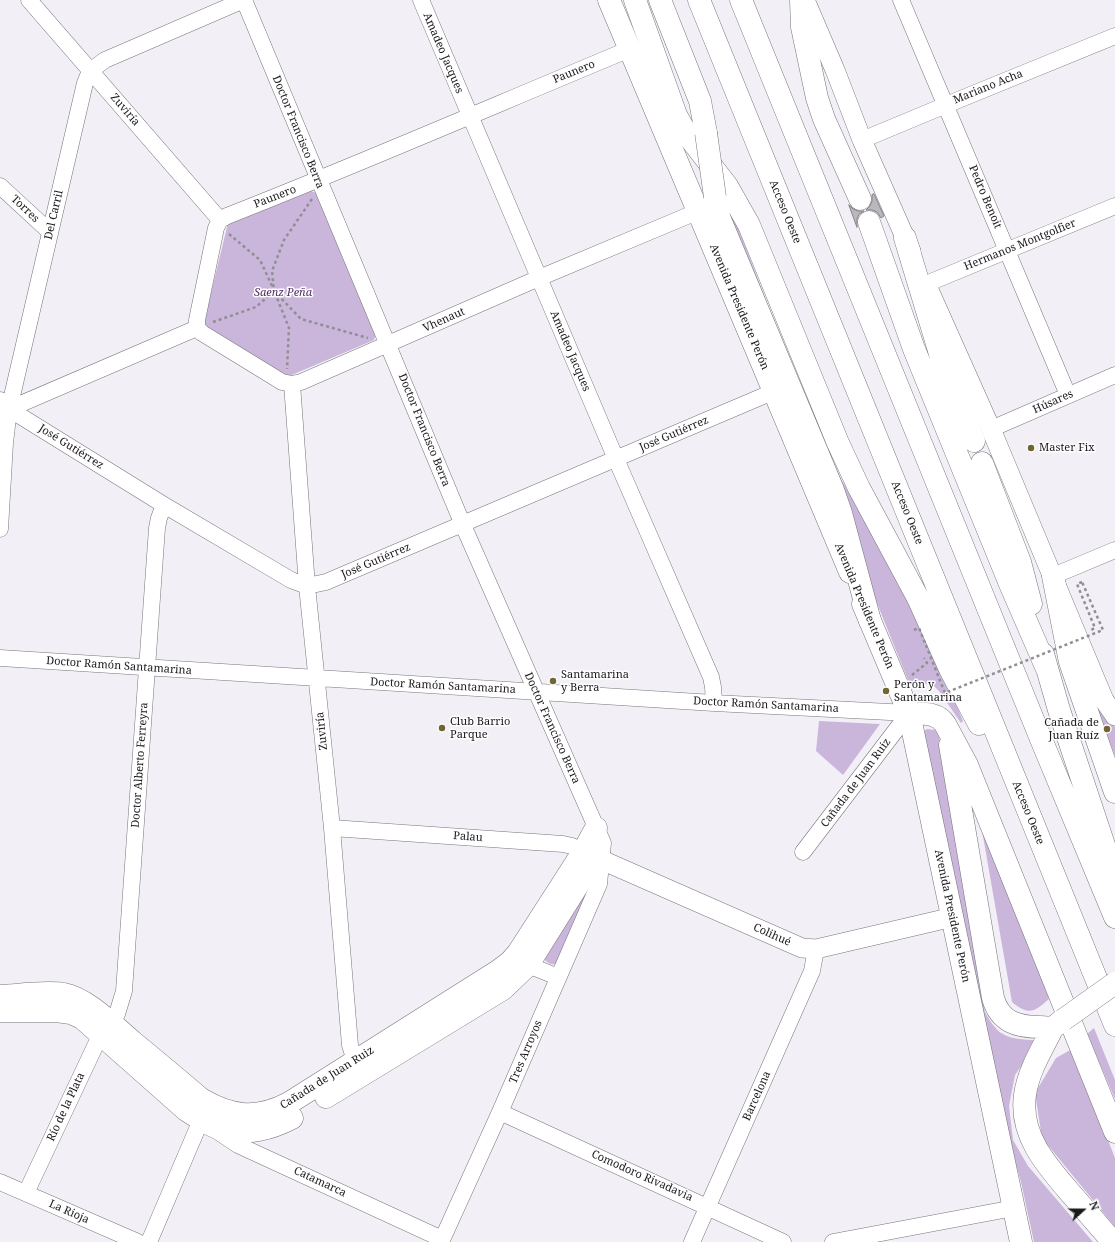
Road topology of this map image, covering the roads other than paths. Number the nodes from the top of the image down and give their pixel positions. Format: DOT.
graph roads {
  1 [pos="29,0"];
  2 [pos="244,0"];
  3 [pos="421,0"];
  4 [pos="609,0"];
  5 [pos="635,0"];
  6 [pos="660,0"];
  7 [pos="699,0"];
  8 [pos="741,0"];
  9 [pos="801,0"];
  10 [pos="805,0"];
  11 [pos="901,0"];
  12 [pos="1115,36"];
  13 [pos="630,49"];
  14 [pos="90,71"];
  15 [pos="946,105"];
  16 [pos="469,115"];
  17 [pos="862,140"];
  18 [pos="318,180"];
  19 [pos="0,186"];
  20 [pos="860,199"];
  21 [pos="1115,206"];
  22 [pos="699,211"];
  23 [pos="220,220"];
  24 [pos="868,222"];
  25 [pos="50,232"];
  26 [pos="905,238"];
  27 [pos="1007,251"];
  28 [pos="539,278"];
  29 [pos="926,284"];
  30 [pos="197,328"];
  31 [pos="388,344"];
  32 [pos="1115,375"];
  33 [pos="292,384"];
  34 [pos="774,391"];
  35 [pos="1068,395"];
  36 [pos="3,407"];
  37 [pos="991,429"];
  38 [pos="974,441"];
  39 [pos="616,459"];
  40 [pos="982,463"];
  41 [pos="164,505"];
  42 [pos="463,525"];
  43 [pos="0,529"];
  44 [pos="1115,550"];
  45 [pos="1053,576"];
  46 [pos="307,586"];
  47 [pos="870,621"];
  48 [pos="0,658"];
  49 [pos="147,668"];
  50 [pos="1047,669"];
  51 [pos="317,678"];
  52 [pos="536,691"];
  53 [pos="714,703"];
  54 [pos="910,713"];
  55 [pos="1115,716"];
  56 [pos="946,728"];
  57 [pos="1115,792"];
  58 [pos="332,828"];
  59 [pos="596,828"];
  60 [pos="1035,829"];
  61 [pos="803,852"];
  62 [pos="592,855"];
  63 [pos="1115,878"];
  64 [pos="953,917"];
  65 [pos="1115,917"];
  66 [pos="816,949"];
  67 [pos="528,965"];
  68 [pos="558,977"];
  69 [pos="1115,983"];
  70 [pos="0,996"];
  71 [pos="0,1011"];
  72 [pos="1058,1024"];
  73 [pos="1115,1025"];
  74 [pos="107,1029"];
  75 [pos="357,1069"];
  76 [pos="500,1112"];
  77 [pos="206,1113"];
  78 [pos="1115,1132"];
  79 [pos="0,1182"];
  80 [pos="26,1193"];
  81 [pos="708,1206"];
  82 [pos="1014,1208"];
  83 [pos="442,1240"];
  84 [pos="138,1242"];
  85 [pos="149,1242"];
  86 [pos="692,1242"];
  87 [pos="783,1242"];
  88 [pos="833,1242"];
  89 [pos="1021,1242"];
  90 [pos="1113,1242"];
  1 -- 14 [label="street, Zuviría"];
  2 -- 14 [label="street"];
  2 -- 18 [label="street, Doctor Francisco Berra"];
  3 -- 16 [label="street, Amadeo Jacques"];
  4 -- 13 [label="main road, Avenida Presidente Perón"];
  5 -- 60 [label="main road"];
  6 -- 47 [label="main road, bridge"];
  7 -- 60 [label="main road, Acceso Oeste"];
  8 -- 65 [label="main road"];
  9 -- 20 [label="main road"];
  10 -- 17 [label="street"];
  11 -- 15 [label="street, Pedro Benoit"];
  12 -- 15 [label="street, Mariano Acha"];
  13 -- 16 [label="street, Paunero"];
  13 -- 22 [label="main road, Avenida Presidente Perón"];
  14 -- 23 [label="street, Zuviría"];
  14 -- 25 [label="street, Del Carril"];
  15 -- 17 [label="street, Mariano Acha"];
  15 -- 27 [label="street, Pedro Benoit"];
  16 -- 18 [label="street, Paunero"];
  16 -- 28 [label="street, Amadeo Jacques"];
  17 -- 26 [label="street"];
  18 -- 23 [label="street, Paunero"];
  18 -- 31 [label="street, Doctor Francisco Berra"];
  19 -- 25 [label="street, Torres"];
  21 -- 27 [label="street, Hermanos Montgolfier"];
  22 -- 28 [label="street, Vhenaut"];
  22 -- 34 [label="main road, Avenida Presidente Perón"];
  23 -- 30 [label="street"];
  24 -- 50 [label="main road"];
  25 -- 36 [label="street, Del Carril"];
  26 -- 29 [label="street"];
  26 -- 38 [label="main road"];
  27 -- 29 [label="street, Hermanos Montgolfier"];
  27 -- 35 [label="street, Pedro Benoit"];
  28 -- 31 [label="street, Vhenaut"];
  28 -- 39 [label="street, Amadeo Jacques"];
  29 -- 37 [label="street"];
  30 -- 33 [label="street"];
  30 -- 36 [label="street"];
  31 -- 33 [label="street, Vhenaut"];
  31 -- 42 [label="street, Doctor Francisco Berra"];
  32 -- 35 [label="street, Húsares"];
  33 -- 46 [label="street, Zuviría"];
  34 -- 39 [label="street, José Gutiérrez"];
  34 -- 47 [label="main road, Avenida Presidente Perón"];
  35 -- 37 [label="street, Húsares"];
  36 -- 41 [label="street, José Gutiérrez"];
  36 -- 43 [label="street, Del Carril"];
  37 -- 45 [label="street"];
  39 -- 42 [label="street, José Gutiérrez"];
  39 -- 53 [label="street, Amadeo Jacques"];
  40 -- 50 [label="main road"];
  41 -- 46 [label="street, José Gutiérrez"];
  41 -- 49 [label="street, Doctor Alberto Ferreyra"];
  42 -- 46 [label="street, José Gutiérrez"];
  42 -- 52 [label="street, Doctor Francisco Berra"];
  44 -- 45 [label="street"];
  45 -- 55 [label="street"];
  45 -- 57 [label="main road"];
  46 -- 51 [label="street, Zuviría"];
  47 -- 54 [label="main road, Avenida Presidente Perón"];
  48 -- 49 [label="street, Doctor Ramón Santamarina"];
  49 -- 51 [label="street, Doctor Ramón Santamarina"];
  49 -- 74 [label="street, Doctor Alberto Ferreyra"];
  50 -- 63 [label="main road"];
  51 -- 52 [label="street, Doctor Ramón Santamarina"];
  51 -- 58 [label="street, Zuviría"];
  52 -- 53 [label="street, Doctor Ramón Santamarina"];
  52 -- 59 [label="street, Doctor Francisco Berra"];
  53 -- 54 [label="street, Doctor Ramón Santamarina"];
  54 -- 56 [label="main road"];
  54 -- 61 [label="street, Cañada de Juan Ruiz"];
  54 -- 64 [label="main road, Avenida Presidente Perón"];
  56 -- 72 [label="main road"];
  56 -- 78 [label="main road"];
  58 -- 62 [label="street, Palau"];
  58 -- 75 [label="street, Zuviría"];
  59 -- 62 [label="main road, Cañada de Juan Ruiz"];
  60 -- 73 [label="main road, Acceso Oeste"];
  62 -- 66 [label="street, Colihué"];
  62 -- 67 [label="main road, Cañada de Juan Ruiz"];
  62 -- 68 [label="street, Tres Arroyos"];
  62 -- 75 [label="main road, Cañada de Juan Ruiz"];
  64 -- 66 [label="street, Colihué"];
  64 -- 82 [label="main road, Avenida Presidente Perón"];
  66 -- 81 [label="street, Barcelona"];
  67 -- 68 [label="street"];
  67 -- 75 [label="main road, Cañada de Juan Ruiz"];
  68 -- 76 [label="street, Tres Arroyos"];
  69 -- 72 [label="main road, bridge"];
  70 -- 74 [label="main road, Cañada de Juan Ruiz"];
  71 -- 74 [label="main road, Cañada de Juan Ruiz"];
  72 -- 90 [label="main road"];
  74 -- 77 [label="main road, Cañada de Juan Ruiz"];
  74 -- 80 [label="street, Río de la Plata"];
  75 -- 77 [label="main road, Cañada de Juan Ruiz"];
  76 -- 81 [label="street, Comodoro Rivadavia"];
  76 -- 83 [label="street, Tres Arroyos"];
  77 -- 83 [label="street, Catamarca"];
  77 -- 85 [label="street"];
  79 -- 80 [label="street, La Rioja"];
  80 -- 84 [label="street, La Rioja"];
  81 -- 86 [label="street, Barcelona"];
  81 -- 87 [label="street, Comodoro Rivadavia"];
  82 -- 88 [label="street"];
  82 -- 89 [label="main road, Avenida Presidente Perón"];
}
